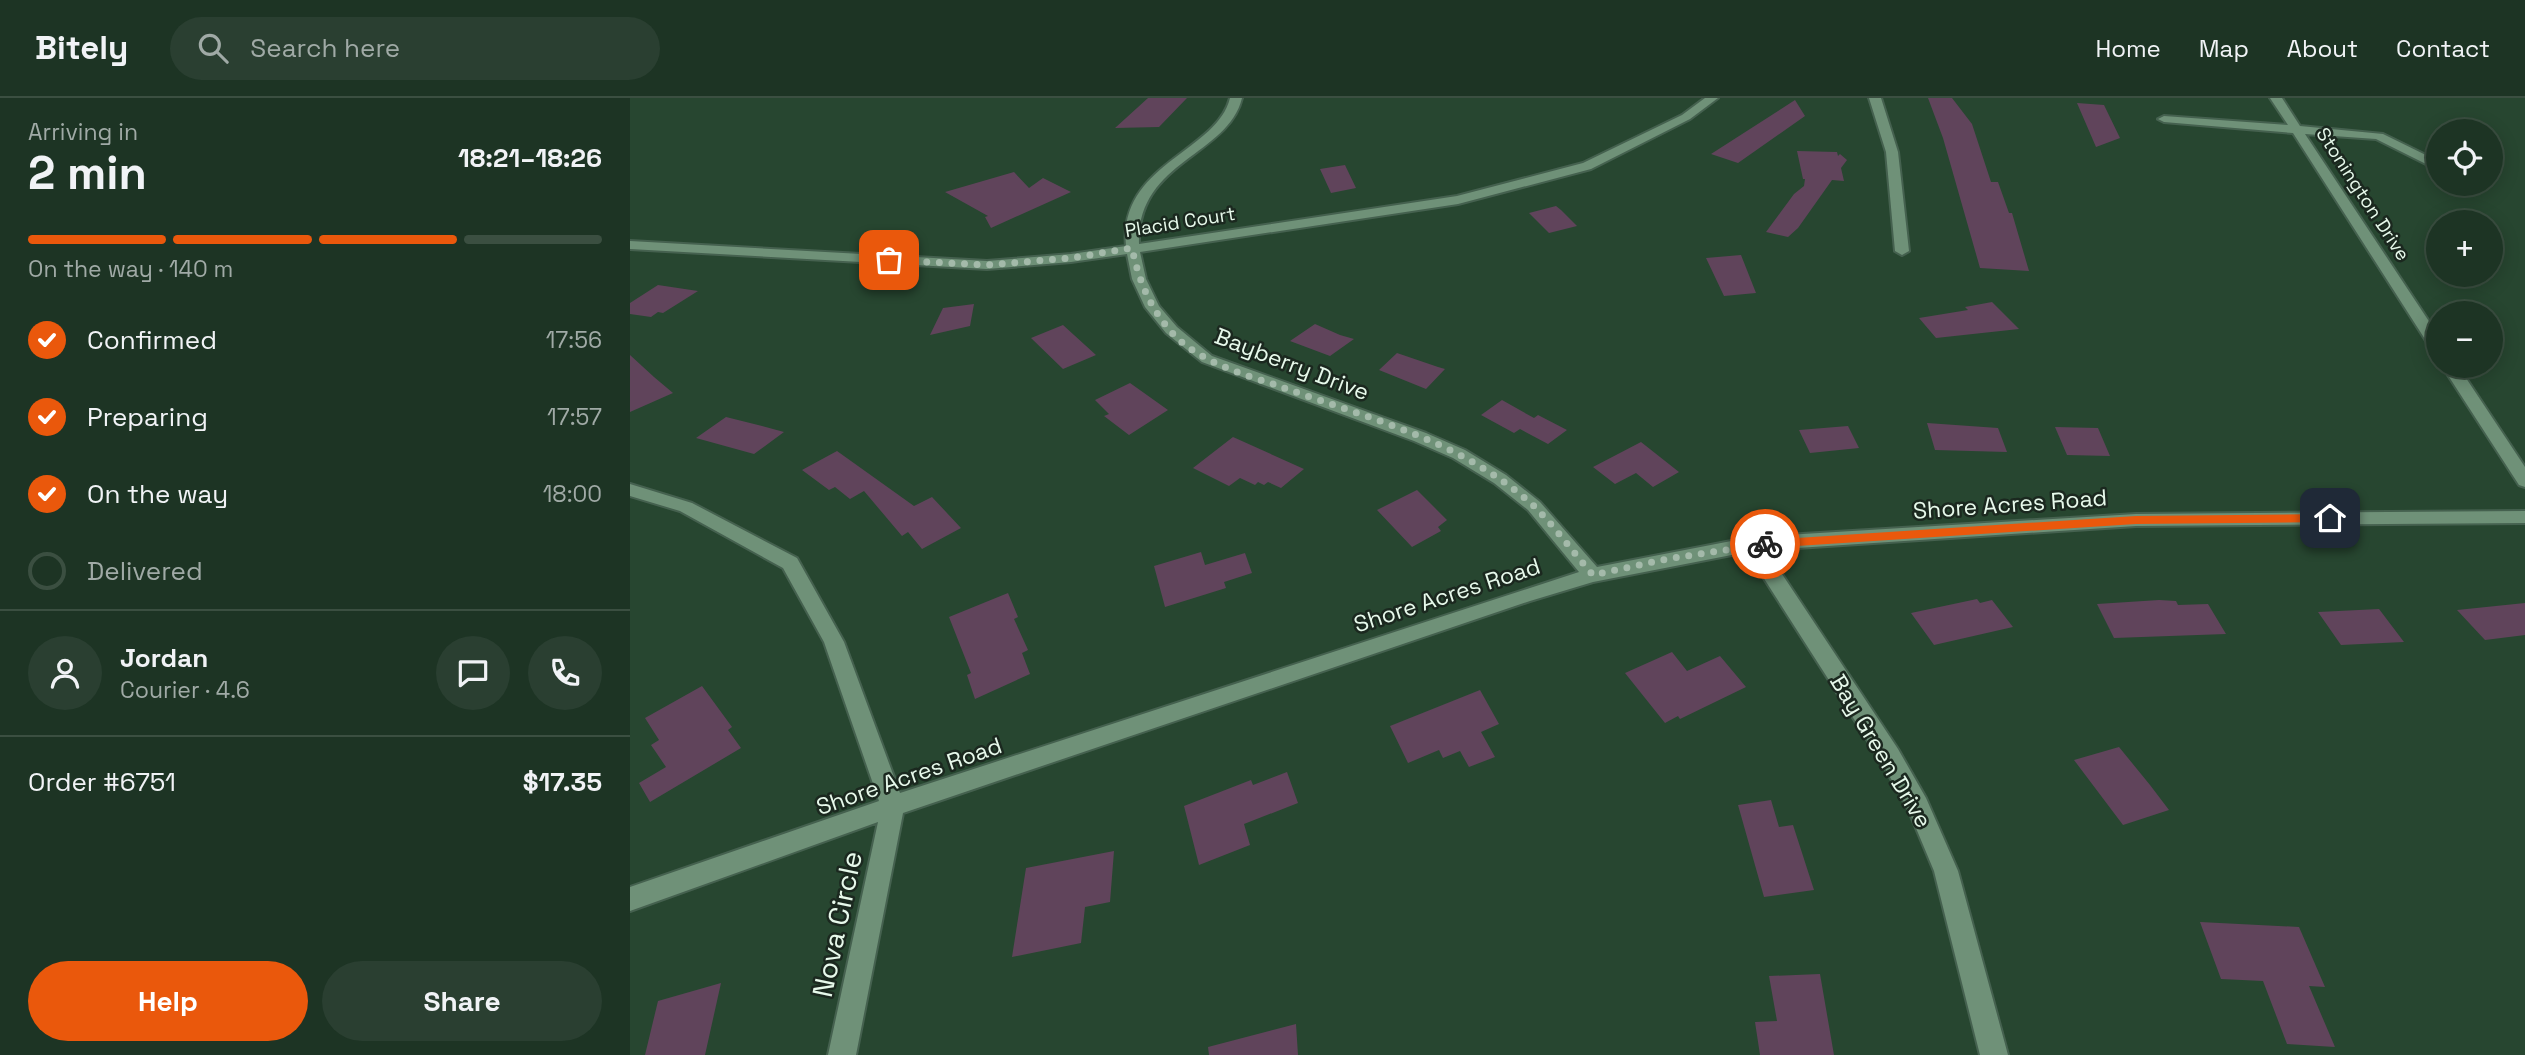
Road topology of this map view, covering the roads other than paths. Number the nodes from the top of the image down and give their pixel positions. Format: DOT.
graph roads {
  1 [pos="1236,98"];
  2 [pos="1712,98"];
  3 [pos="1875,98"];
  4 [pos="2276,98"];
  5 [pos="2164,119"];
  6 [pos="2296,130"];
  7 [pos="2426,160"];
  8 [pos="630,244"];
  9 [pos="1132,248"];
  10 [pos="1902,251"];
  11 [pos="2426,329"];
  12 [pos="2458,378"];
  13 [pos="2525,481"];
  14 [pos="630,490"];
  15 [pos="2525,517"];
  16 [pos="1752,544"];
  17 [pos="1593,575"];
  18 [pos="893,806"];
  19 [pos="630,899"];
  20 [pos="842,1055"];
  21 [pos="1994,1055"];
  1 -- 9 [label="street, Bayberry Drive"];
  2 -- 9 [label="street, Placid Court"];
  3 -- 10 [label="street"];
  4 -- 6 [label="street, Stonington Drive"];
  5 -- 6 [label="street"];
  6 -- 7 [label="street"];
  6 -- 11 [label="street, Stonington Drive"];
  8 -- 9 [label="street, Placid Court"];
  9 -- 17 [label="street, Bayberry Drive"];
  12 -- 13 [label="street"];
  14 -- 18 [label="street"];
  15 -- 16 [label="street, Shore Acres Road"];
  16 -- 17 [label="street, Shore Acres Road"];
  16 -- 21 [label="street, Bay Green Drive"];
  17 -- 18 [label="street, Shore Acres Road"];
  18 -- 19 [label="street, Shore Acres Road"];
  18 -- 20 [label="street, Nova Circle"];
}
